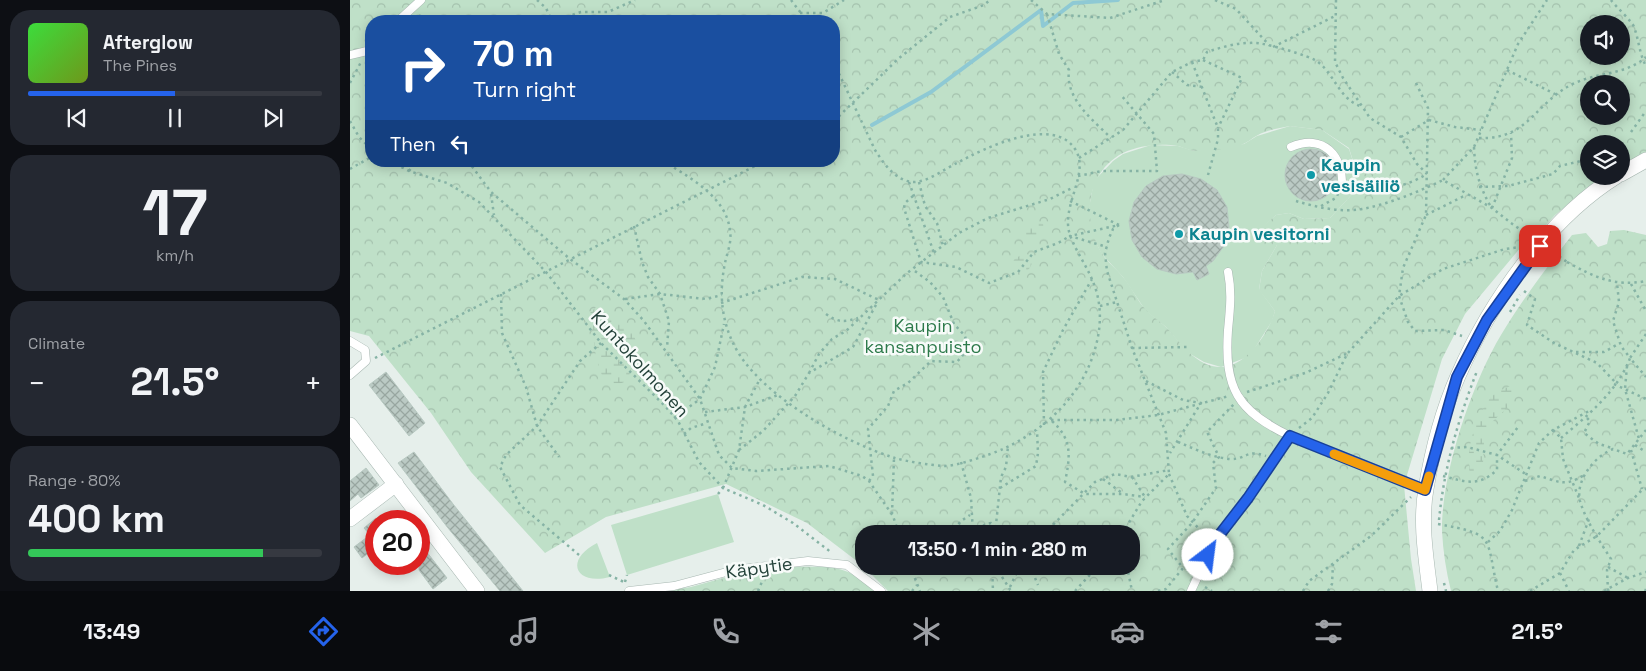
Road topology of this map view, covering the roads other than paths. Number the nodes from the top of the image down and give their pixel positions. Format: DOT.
graph roads {
  1 [pos="421,0"];
  2 [pos="405,15"];
  3 [pos="365,50"];
  4 [pos="350,55"];
  5 [pos="1291,147"];
  6 [pos="1646,160"];
  7 [pos="1630,169"];
  8 [pos="1604,185"];
  9 [pos="1342,187"];
  10 [pos="1228,272"];
  11 [pos="350,341"];
  12 [pos="350,375"];
  13 [pos="350,425"];
  14 [pos="1290,436"];
  15 [pos="396,484"];
  16 [pos="1421,489"];
  17 [pos="350,519"];
  18 [pos="477,591"];
  19 [pos="629,591"];
  20 [pos="882,591"];
  21 [pos="1191,591"];
  22 [pos="1430,591"];
  1 -- 2 [label="lane"];
  3 -- 4 [label="lane"];
  5 -- 9 [label="lane"];
  6 -- 7 [label="street"];
  8 -- 16 [label="street"];
  10 -- 14 [label="lane"];
  11 -- 12 [label="lane"];
  13 -- 15 [label="street"];
  14 -- 16 [label="lane"];
  14 -- 21 [label="lane"];
  15 -- 17 [label="street"];
  15 -- 18 [label="street"];
  16 -- 22 [label="street"];
  19 -- 20 [label="lane, Käpytie"];
}
